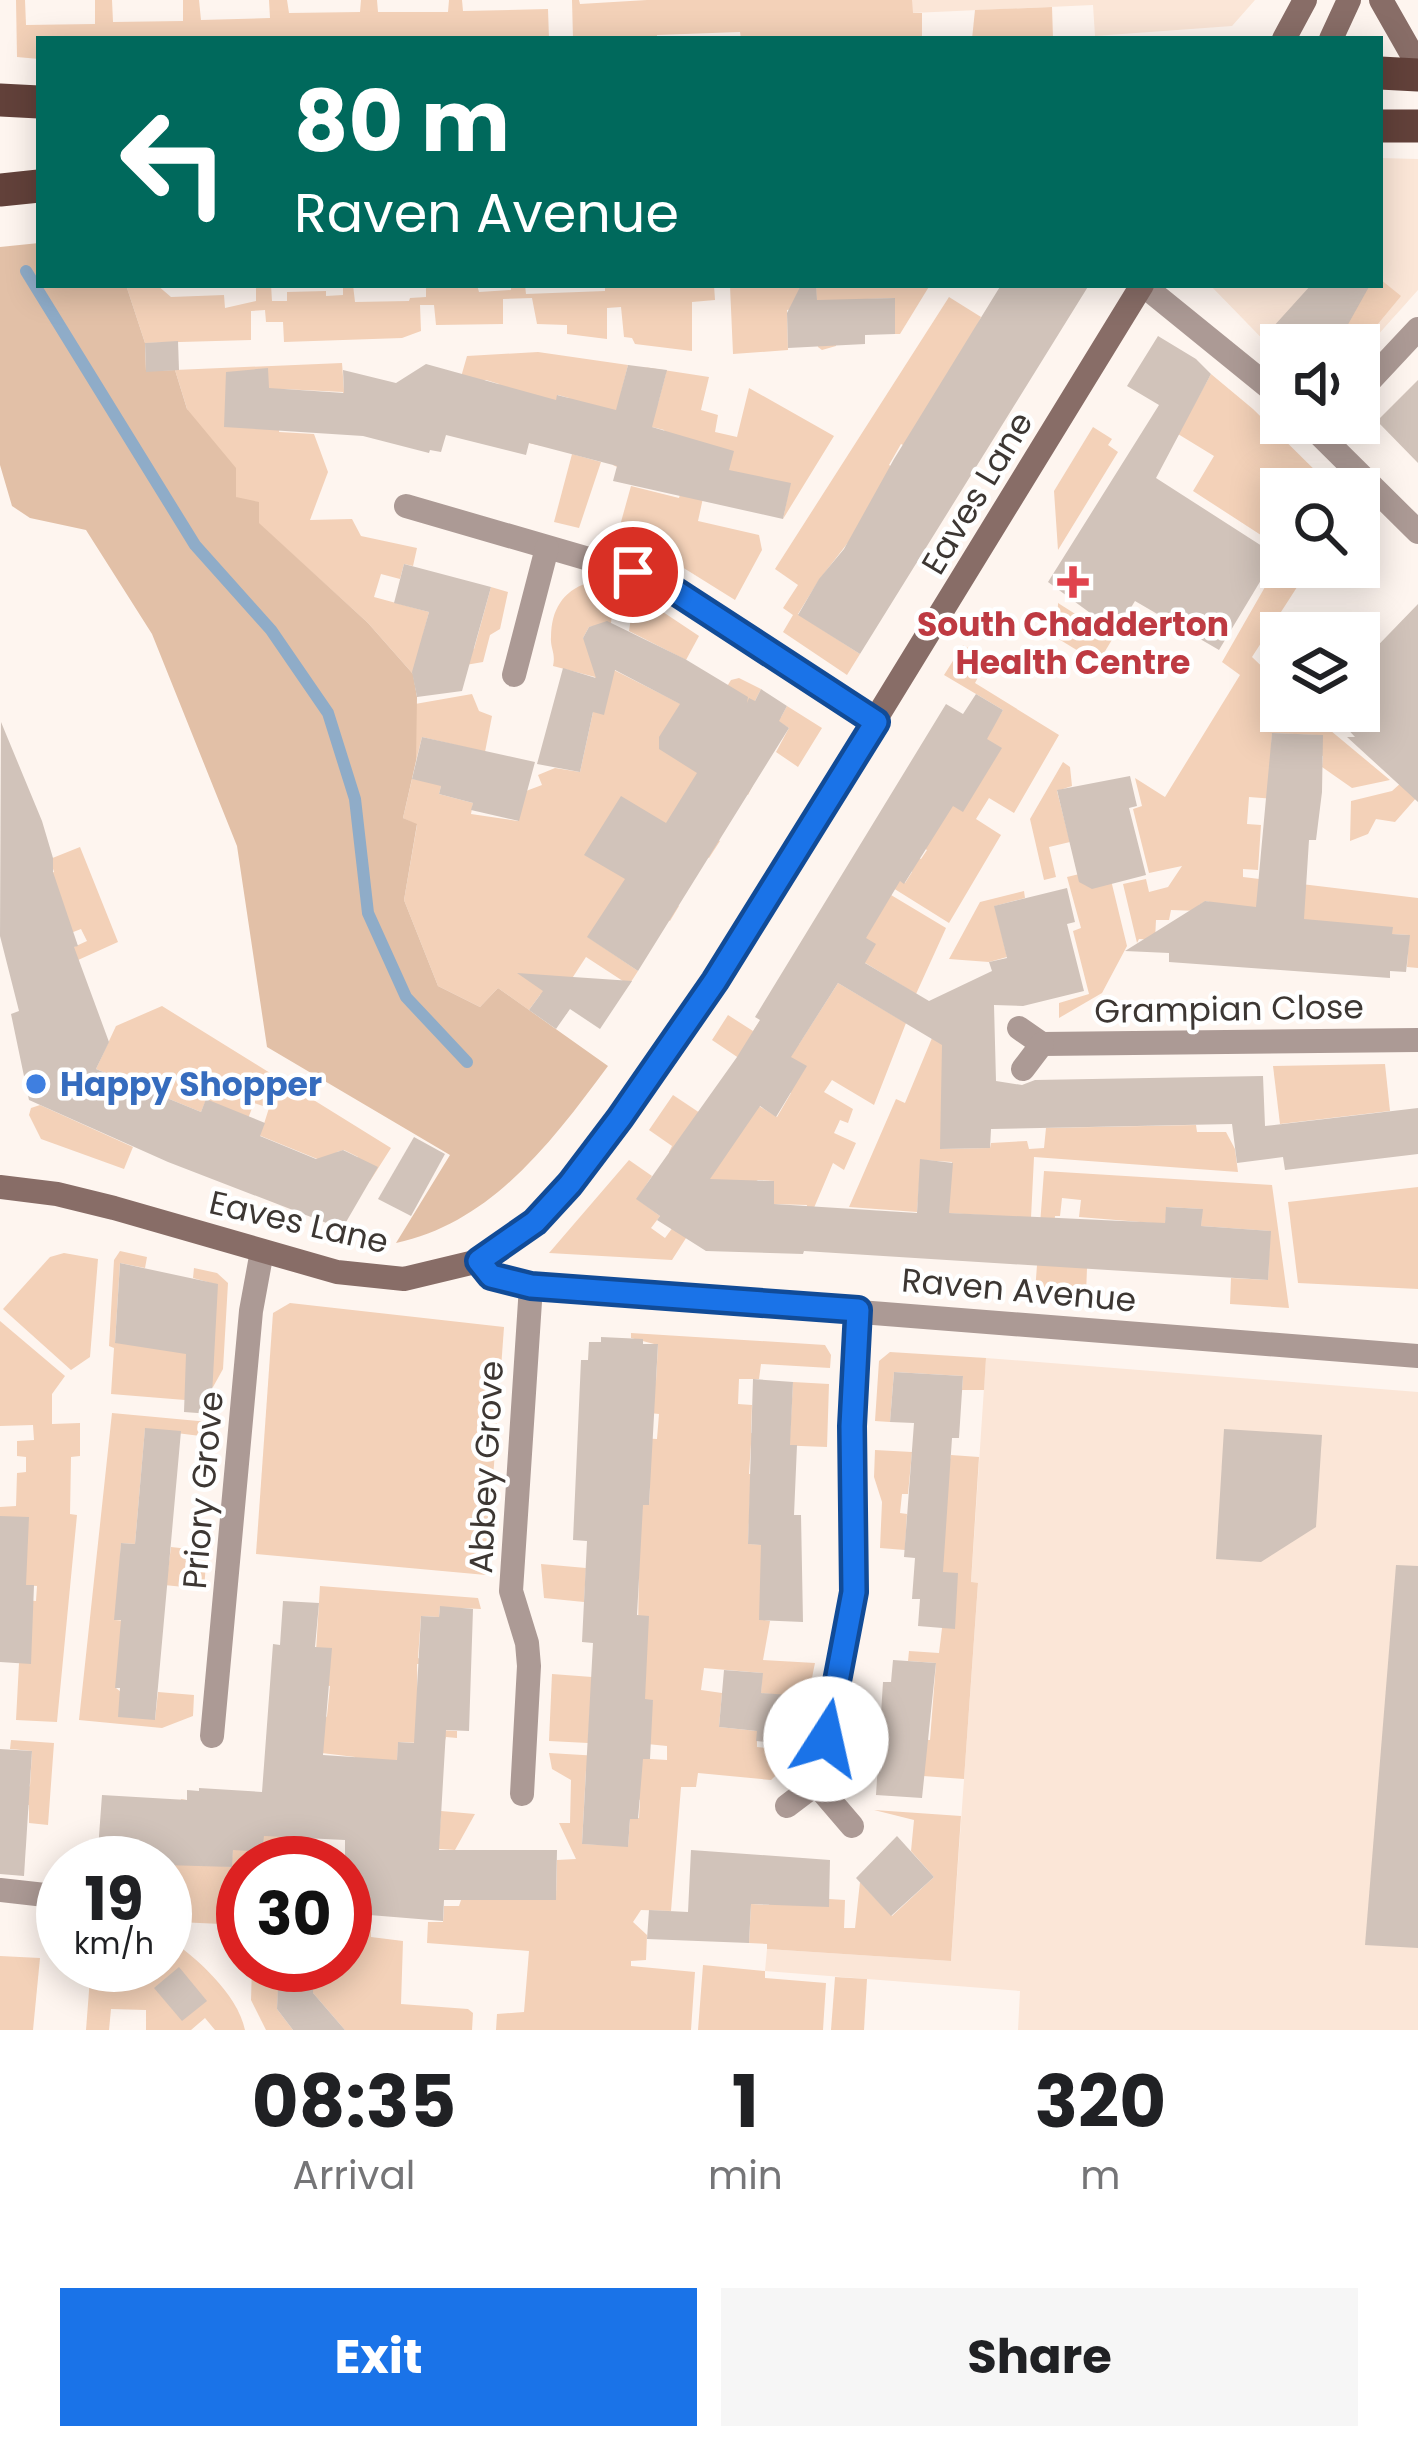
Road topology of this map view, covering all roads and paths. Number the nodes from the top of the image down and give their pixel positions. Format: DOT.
graph roads {
  1 [pos="1305,0"];
  2 [pos="1349,0"];
  3 [pos="1382,0"];
  4 [pos="1286,36"];
  5 [pos="1332,36"];
  6 [pos="1418,65"];
  7 [pos="1383,73"];
  8 [pos="1418,75"];
  9 [pos="0,100"];
  10 [pos="36,102"];
  11 [pos="1383,126"];
  12 [pos="1418,126"];
  13 [pos="36,186"];
  14 [pos="0,190"];
  15 [pos="1141,288"];
  16 [pos="1147,288"];
  17 [pos="1418,329"];
  18 [pos="1380,370"];
  19 [pos="1260,381"];
  20 [pos="1336,444"];
  21 [pos="406,506"];
  22 [pos="1418,532"];
  23 [pos="547,548"];
  24 [pos="514,676"];
  25 [pos="876,722"];
  26 [pos="1019,1028"];
  27 [pos="1418,1040"];
  28 [pos="1042,1044"];
  29 [pos="1023,1069"];
  30 [pos="0,1187"];
  31 [pos="262,1251"];
  32 [pos="479,1261"];
  33 [pos="531,1286"];
  34 [pos="858,1310"];
  35 [pos="1418,1356"];
  36 [pos="212,1736"];
  37 [pos="817,1784"];
  38 [pos="522,1794"];
  39 [pos="787,1806"];
  40 [pos="852,1826"];
  41 [pos="0,1891"];
  42 [pos="36,1894"];
  1 -- 4 [label="main road"];
  2 -- 5 [label="main road"];
  3 -- 6 [label="main road"];
  7 -- 8 [label="highway"];
  9 -- 10 [label="highway"];
  11 -- 12 [label="highway"];
  13 -- 14 [label="highway"];
  15 -- 25 [label="main road, Eaves Lane"];
  16 -- 19 [label="street"];
  17 -- 18 [label="street"];
  20 -- 22 [label="street"];
  21 -- 23 [label="street"];
  23 -- 24 [label="street"];
  23 -- 25 [label="street"];
  25 -- 32 [label="main road, Eaves Lane"];
  26 -- 28 [label="street"];
  27 -- 28 [label="street, Grampian Close"];
  28 -- 29 [label="street"];
  30 -- 31 [label="main road, Eaves Lane"];
  31 -- 32 [label="main road, Eaves Lane"];
  31 -- 36 [label="street, Priory Grove"];
  32 -- 33 [label="street, Raven Avenue"];
  33 -- 34 [label="street, Raven Avenue"];
  33 -- 38 [label="street, Abbey Grove"];
  34 -- 35 [label="street, Raven Avenue"];
  34 -- 37 [label="street"];
  37 -- 39 [label="street"];
  37 -- 40 [label="street"];
  41 -- 42 [label="street"];
}
